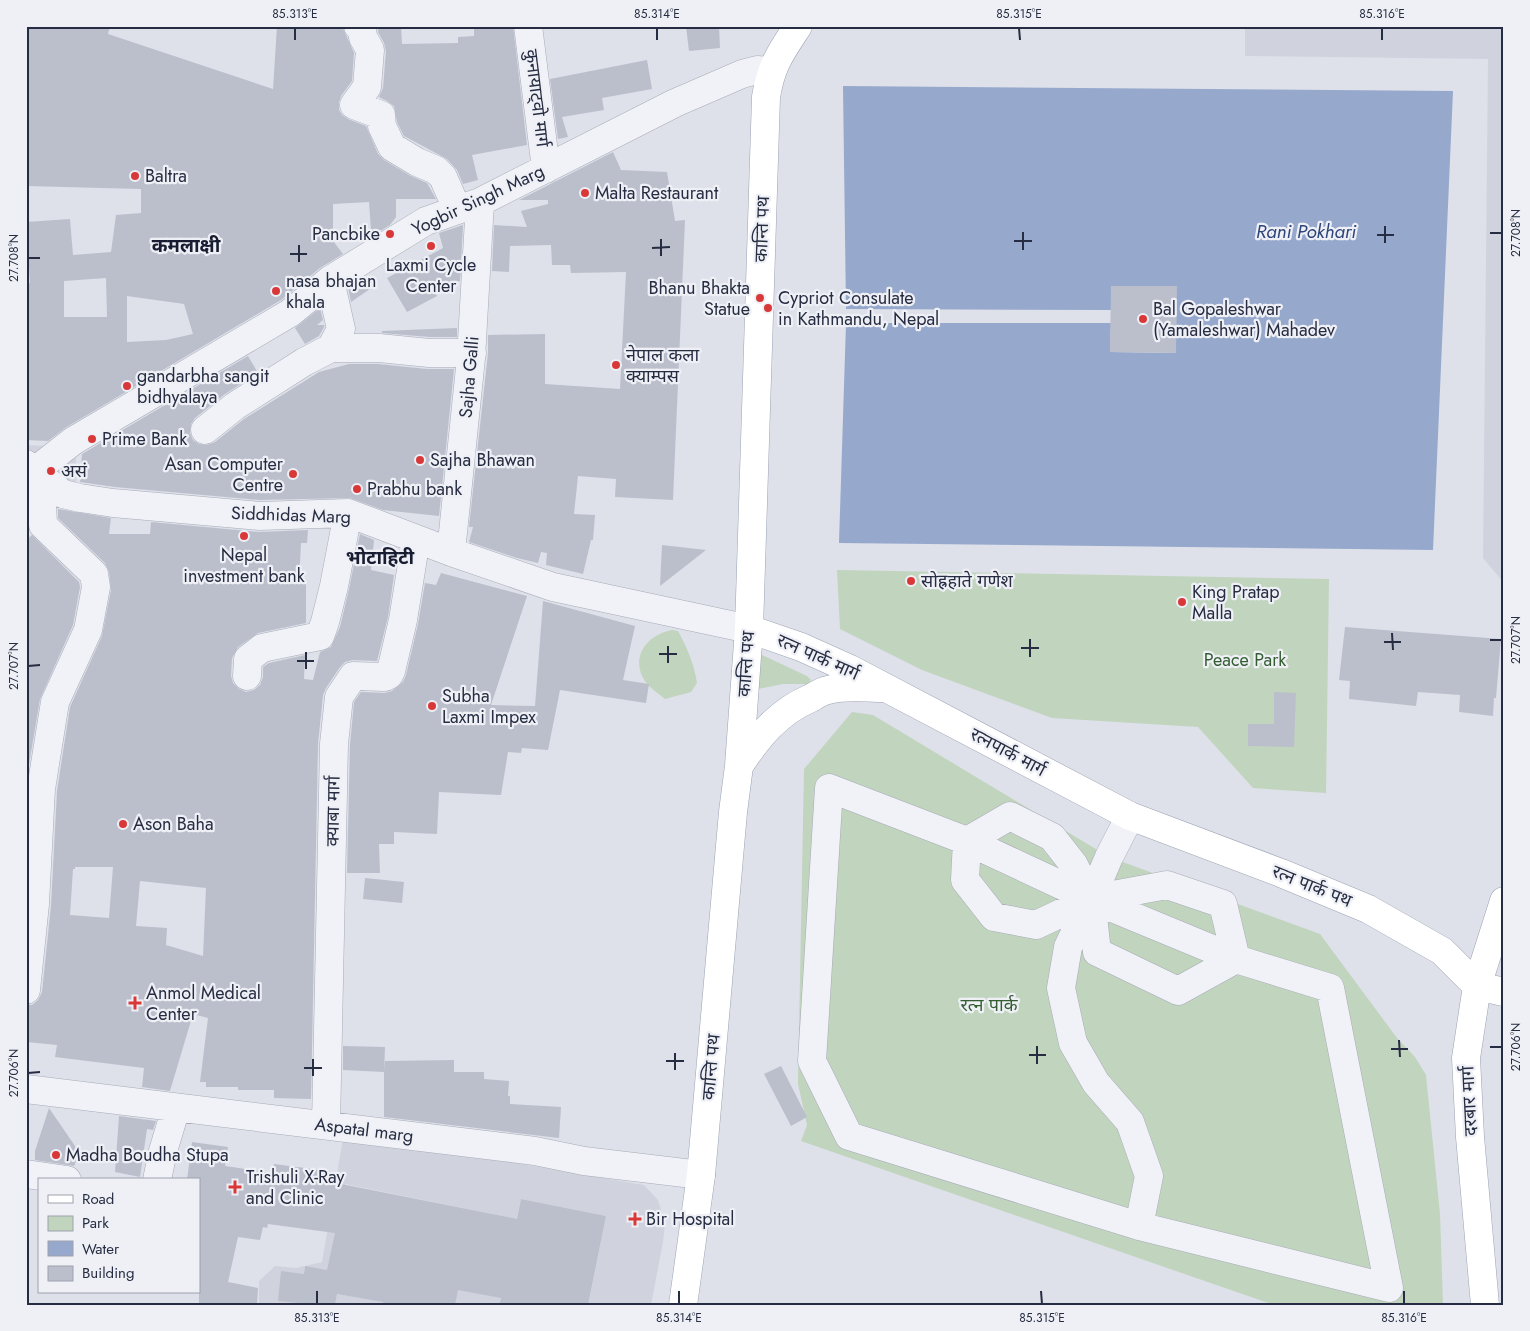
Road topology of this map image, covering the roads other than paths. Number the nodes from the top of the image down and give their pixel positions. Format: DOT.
graph roads {
  1 [pos="358,26"];
  2 [pos="528,26"];
  3 [pos="798,27"];
  4 [pos="771,71"];
  5 [pos="546,169"];
  6 [pos="468,206"];
  7 [pos="330,280"];
  8 [pos="331,348"];
  9 [pos="472,353"];
  10 [pos="205,430"];
  11 [pos="29,472"];
  12 [pos="348,513"];
  13 [pos="416,539"];
  14 [pos="451,552"];
  15 [pos="749,629"];
  16 [pos="247,676"];
  17 [pos="886,688"];
  18 [pos="739,766"];
  19 [pos="1130,816"];
  20 [pos="966,841"];
  21 [pos="1092,899"];
  22 [pos="1504,901"];
  23 [pos="1236,959"];
  24 [pos="1477,986"];
  25 [pos="26,990"];
  26 [pos="1504,992"];
  27 [pos="26,1089"];
  28 [pos="176,1108"];
  29 [pos="326,1125"];
  30 [pos="26,1174"];
  31 [pos="701,1175"];
  32 [pos="53,1178"];
  33 [pos="157,1178"];
  34 [pos="1139,1226"];
  35 [pos="683,1305"];
  36 [pos="1485,1305"];
  1 -- 6 [label="street"];
  2 -- 5 [label="street, कुनायाट्वो मार्ग"];
  3 -- 4 [label="main road, कान्ति पथ"];
  4 -- 5 [label="street, Yogbir Singh Marg"];
  4 -- 15 [label="main road, कान्ति पथ"];
  5 -- 6 [label="street, Yogbir Singh Marg"];
  6 -- 7 [label="street, Yogbir Singh Marg"];
  6 -- 9 [label="street, Sajha Galli"];
  7 -- 8 [label="street"];
  7 -- 11 [label="street, Yogbir Singh Marg"];
  8 -- 9 [label="street"];
  8 -- 10 [label="street"];
  9 -- 14 [label="street, Sajha Galli"];
  11 -- 12 [label="street, Siddhidas Marg"];
  11 -- 25 [label="street"];
  12 -- 13 [label="street, Siddhidas Marg"];
  12 -- 16 [label="street"];
  13 -- 14 [label="street, Siddhidas Marg"];
  13 -- 29 [label="street, क्याबा मार्ग"];
  14 -- 15 [label="street, Siddhidas Marg"];
  15 -- 17 [label="main road, रत्न पार्क मार्ग"];
  15 -- 18 [label="main road, कान्ति पथ"];
  17 -- 18 [label="main road"];
  17 -- 19 [label="main road, रत्नपार्क मार्ग"];
  18 -- 31 [label="main road, कान्ति पथ"];
  19 -- 21 [label="street"];
  19 -- 24 [label="main road, रत्न पार्क पथ"];
  20 -- 21 [label="street"];
  20 -- 21 [label="street"];
  20 -- 21 [label="street"];
  20 -- 34 [label="street"];
  21 -- 23 [label="street"];
  21 -- 23 [label="street"];
  21 -- 23 [label="street"];
  21 -- 34 [label="street"];
  22 -- 24 [label="main road, दरबार मार्ग"];
  23 -- 34 [label="street"];
  24 -- 26 [label="main road"];
  24 -- 36 [label="main road, दरबार मार्ग"];
  27 -- 28 [label="street, Aspatal marg"];
  28 -- 29 [label="street, Aspatal marg"];
  28 -- 33 [label="street"];
  29 -- 31 [label="street, Aspatal marg"];
  30 -- 32 [label="street"];
  31 -- 35 [label="main road, कान्ति पथ"];
}
